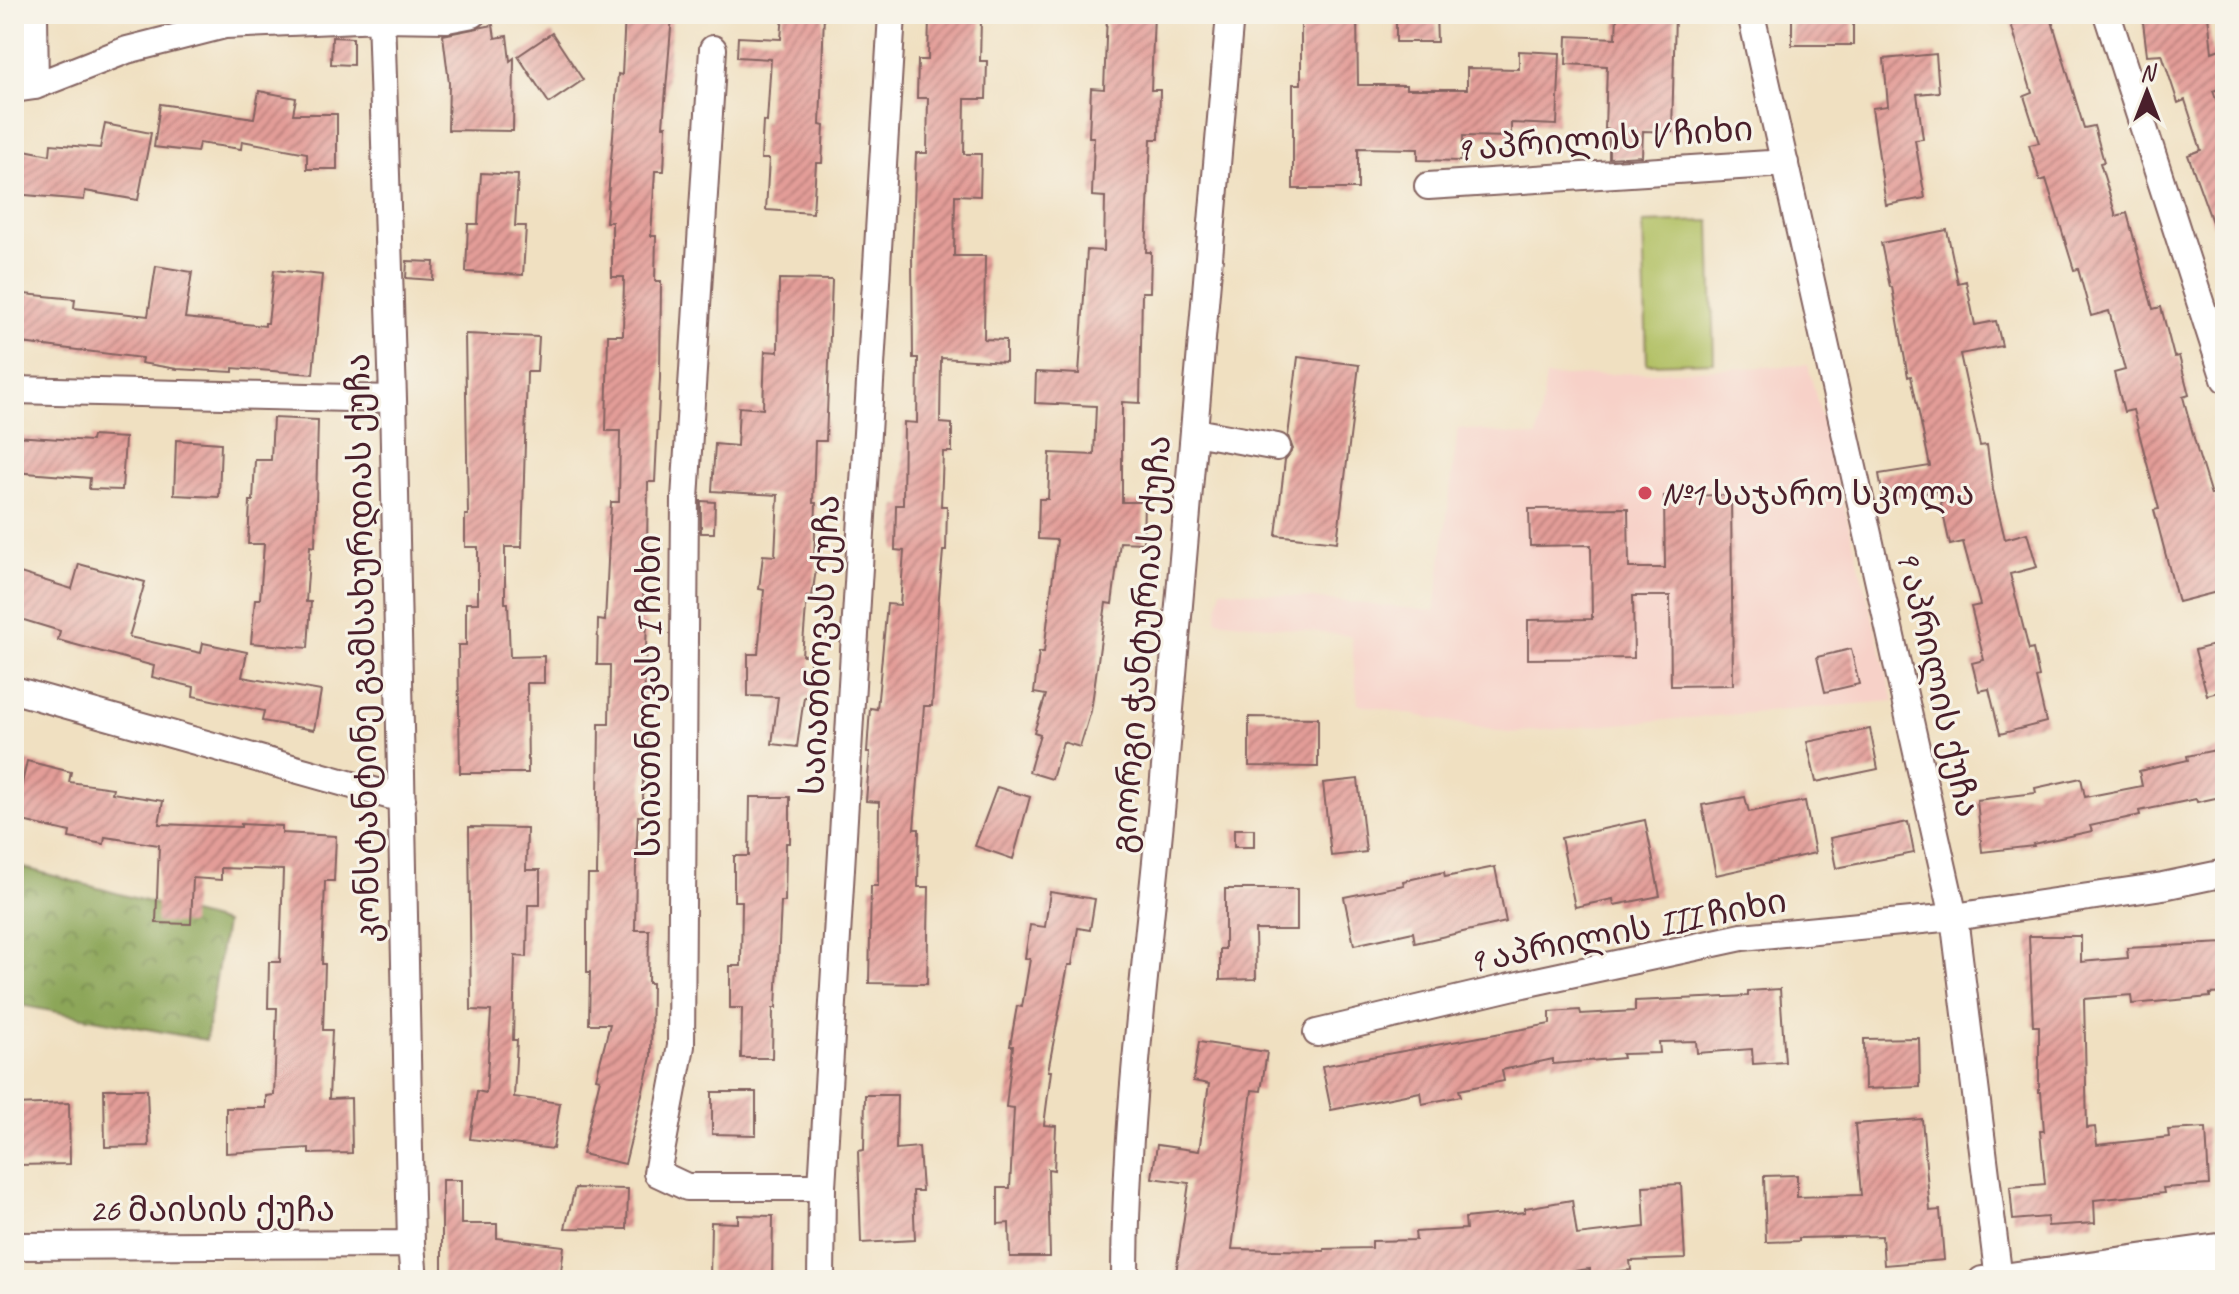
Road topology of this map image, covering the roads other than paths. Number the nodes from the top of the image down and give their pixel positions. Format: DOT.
graph roads {
  1 [pos="34,14"];
  2 [pos="473,14"];
  3 [pos="892,14"];
  4 [pos="1230,14"];
  5 [pos="1751,14"];
  6 [pos="2107,14"];
  7 [pos="381,16"];
  8 [pos="713,49"];
  9 [pos="24,88"];
  10 [pos="1785,163"];
  11 [pos="1428,186"];
  12 [pos="2225,379"];
  13 [pos="14,390"];
  14 [pos="393,399"];
  15 [pos="1195,432"];
  16 [pos="1277,447"];
  17 [pos="14,690"];
  18 [pos="402,799"];
  19 [pos="2225,873"];
  20 [pos="1954,917"];
  21 [pos="1317,1033"];
  22 [pos="822,1187"];
  23 [pos="411,1244"];
  24 [pos="14,1246"];
  25 [pos="2225,1246"];
  26 [pos="2225,1267"];
  27 [pos="1993,1279"];
  28 [pos="414,1280"];
  29 [pos="821,1280"];
  30 [pos="1125,1280"];
  31 [pos="2132,1280"];
  1 -- 9 [label="street"];
  2 -- 7 [label="street"];
  3 -- 22 [label="street, საიათნოვას ქუჩა"];
  4 -- 15 [label="street, გიორგი ჭანტურიას ქუჩა"];
  5 -- 10 [label="street, 9 აპრილის ქუჩა"];
  6 -- 12 [label="street"];
  7 -- 9 [label="street"];
  7 -- 14 [label="street, კონსტანტინე გამსახურდიას ქუჩა"];
  8 -- 22 [label="street, საიათნოვას I ჩიხი"];
  10 -- 11 [label="street, 9 აპრილის V ჩიხი"];
  10 -- 20 [label="street, 9 აპრილის ქუჩა"];
  13 -- 14 [label="street"];
  14 -- 18 [label="street, კონსტანტინე გამსახურდიას ქუჩა"];
  15 -- 16 [label="street"];
  15 -- 30 [label="street, გიორგი ჭანტურიას ქუჩა"];
  17 -- 18 [label="street"];
  18 -- 23 [label="street, კონსტანტინე გამსახურდიას ქუჩა"];
  19 -- 20 [label="street, 9 აპრილის III ჩიხი"];
  20 -- 21 [label="street, 9 აპრილის III ჩიხი"];
  20 -- 27 [label="street, 9 აპრილის ქუჩა"];
  22 -- 29 [label="street, საიათნოვას ქუჩა"];
  23 -- 24 [label="street, 26 მაისის ქუჩა"];
  23 -- 28 [label="street, კონსტანტინე გამსახურდიას ქუჩა"];
  25 -- 27 [label="street"];
  26 -- 31 [label="street"];
}
